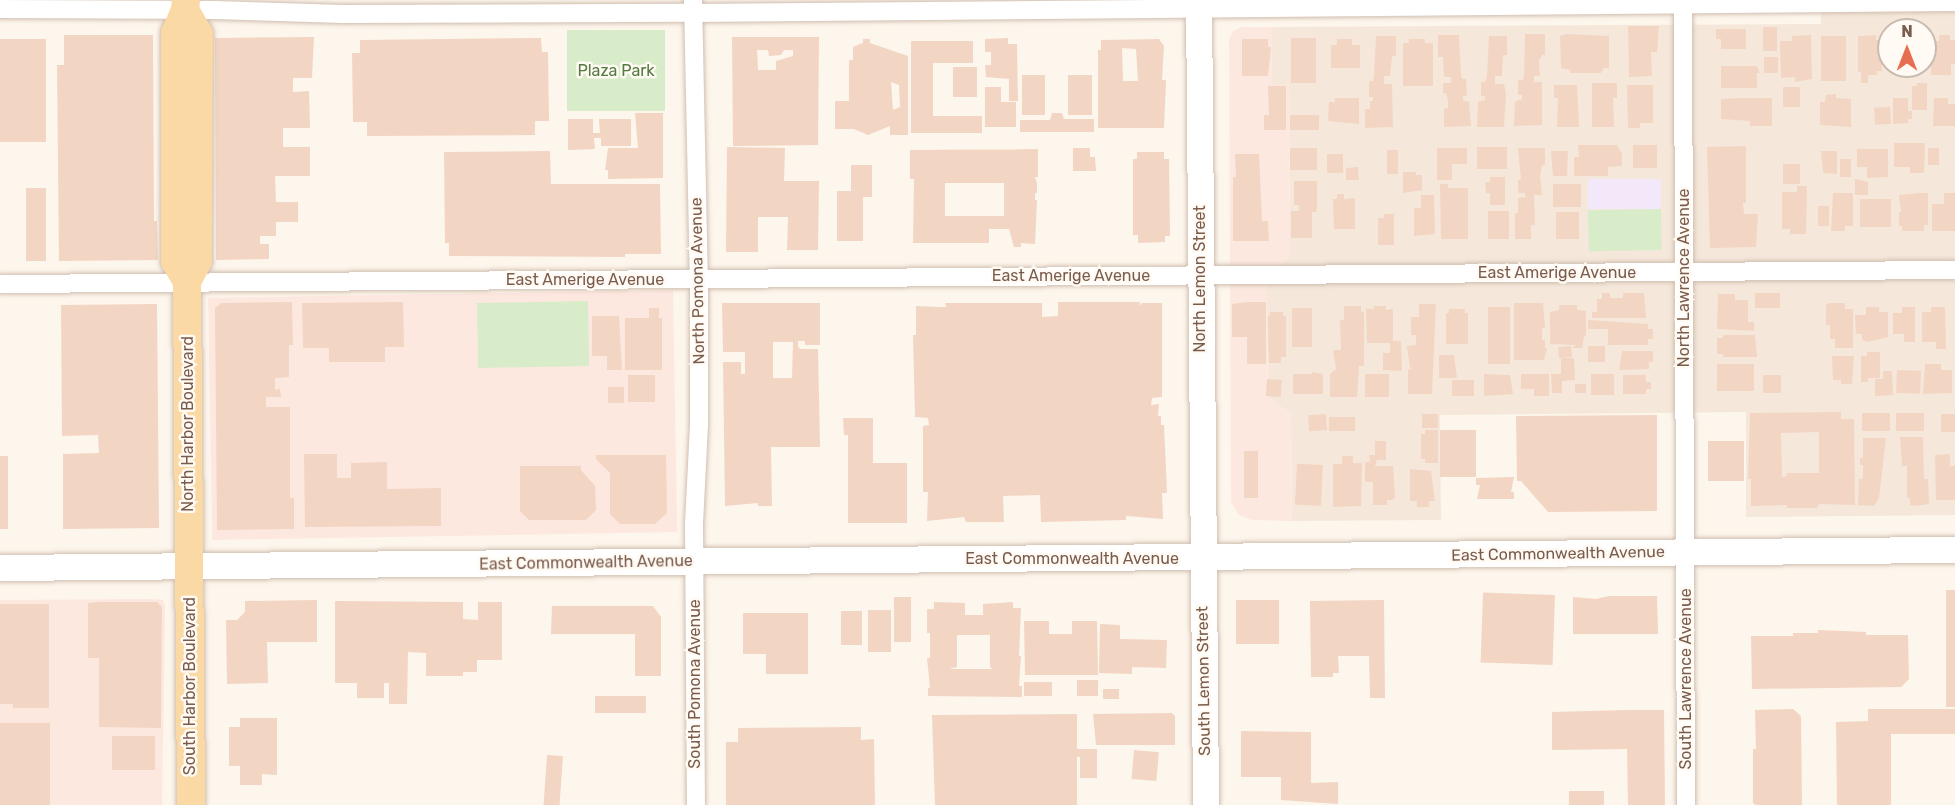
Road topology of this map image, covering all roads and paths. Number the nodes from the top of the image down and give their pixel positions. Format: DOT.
graph roads {
  1 [pos="1949,2"];
  2 [pos="1199,4"];
  3 [pos="186,5"];
  4 [pos="1683,5"];
  5 [pos="693,7"];
  6 [pos="0,9"];
  7 [pos="1955,270"];
  8 [pos="1684,272"];
  9 [pos="1200,275"];
  10 [pos="699,279"];
  11 [pos="187,282"];
  12 [pos="0,284"];
  13 [pos="1955,550"];
  14 [pos="1687,552"];
  15 [pos="1202,558"];
  16 [pos="694,562"];
  17 [pos="189,566"];
  18 [pos="0,568"];
  19 [pos="191,805"];
  20 [pos="696,805"];
  21 [pos="1206,805"];
  22 [pos="1686,805"];
  1 -- 4 [label="street"];
  2 -- 4 [label="street"];
  2 -- 5 [label="street"];
  2 -- 9 [label="main road, North Lemon Street"];
  3 -- 5 [label="street"];
  3 -- 6 [label="street"];
  3 -- 11 [label="main road, North Harbor Boulevard"];
  4 -- 8 [label="street, North Lawrence Avenue"];
  5 -- 10 [label="street, North Pomona Avenue"];
  7 -- 8 [label="street, East Amerige Avenue"];
  8 -- 9 [label="street, East Amerige Avenue"];
  8 -- 14 [label="street, North Lawrence Avenue"];
  9 -- 10 [label="street, East Amerige Avenue"];
  9 -- 15 [label="main road, North Lemon Street"];
  10 -- 11 [label="street, East Amerige Avenue"];
  10 -- 16 [label="street, North Pomona Avenue"];
  11 -- 12 [label="street, East Amerige Avenue"];
  11 -- 17 [label="main road, North Harbor Boulevard"];
  13 -- 14 [label="main road, East Commonwealth Avenue"];
  14 -- 15 [label="main road, East Commonwealth Avenue"];
  14 -- 22 [label="street, South Lawrence Avenue"];
  15 -- 16 [label="main road, East Commonwealth Avenue"];
  15 -- 21 [label="main road, South Lemon Street"];
  16 -- 17 [label="main road, East Commonwealth Avenue"];
  16 -- 20 [label="street, South Pomona Avenue"];
  17 -- 18 [label="main road, East Commonwealth Avenue"];
  17 -- 19 [label="main road, South Harbor Boulevard"];
}
